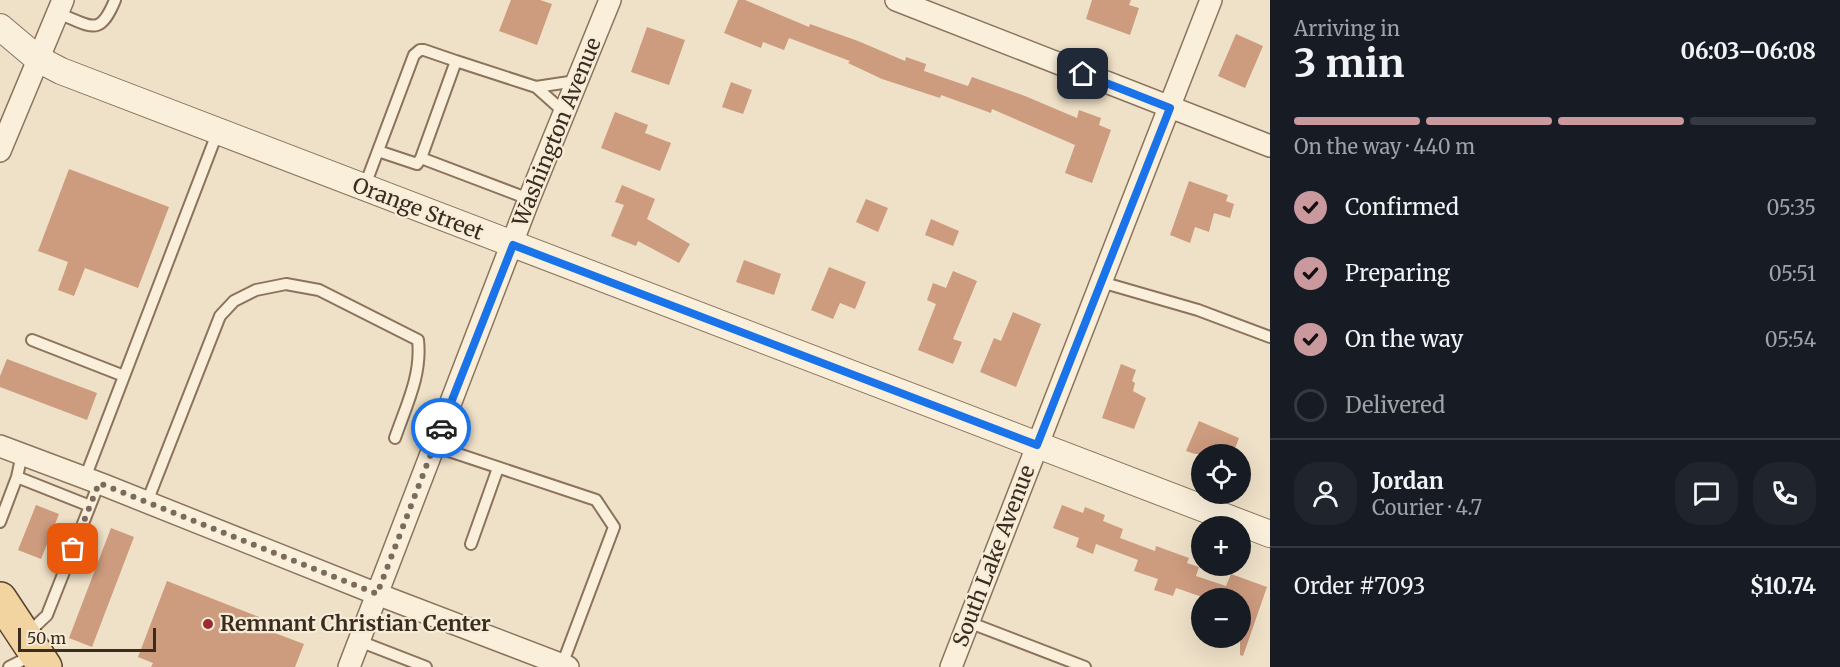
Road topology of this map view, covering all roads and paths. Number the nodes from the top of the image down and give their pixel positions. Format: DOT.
graph roads {
  1 [pos="115,0"];
  2 [pos="610,0"];
  3 [pos="896,0"];
  4 [pos="1211,0"];
  5 [pos="60,7"];
  6 [pos="0,27"];
  7 [pos="38,59"];
  8 [pos="456,61"];
  9 [pos="576,81"];
  10 [pos="536,87"];
  11 [pos="1170,108"];
  12 [pos="564,112"];
  13 [pos="218,131"];
  14 [pos="1270,146"];
  15 [pos="0,151"];
  16 [pos="378,151"];
  17 [pos="421,158"];
  18 [pos="364,188"];
  19 [pos="529,199"];
  20 [pos="513,245"];
  21 [pos="1101,282"];
  22 [pos="1270,336"];
  23 [pos="32,340"];
  24 [pos="124,376"];
  25 [pos="395,438"];
  26 [pos="1037,445"];
  27 [pos="0,446"];
  28 [pos="434,446"];
  29 [pos="22,454"];
  30 [pos="498,468"];
  31 [pos="17,477"];
  32 [pos="92,480"];
  33 [pos="147,502"];
  34 [pos="90,506"];
  35 [pos="0,522"];
  36 [pos="1270,534"];
  37 [pos="471,544"];
  38 [pos="377,594"];
  39 [pos="0,599"];
  40 [pos="968,622"];
  41 [pos="359,641"];
  42 [pos="29,656"];
  43 [pos="565,666"];
  44 [pos="349,667"];
  45 [pos="426,667"];
  46 [pos="951,667"];
  47 [pos="1085,667"];
  1 -- 5 [label="lane"];
  2 -- 9 [label="street, Washington Avenue"];
  3 -- 11 [label="street"];
  4 -- 11 [label="street, South Lake Avenue"];
  5 -- 7 [label="street"];
  6 -- 7 [label="street, Orange Street"];
  7 -- 13 [label="street, Orange Street"];
  7 -- 15 [label="street"];
  8 -- 10 [label="lane"];
  8 -- 16 [label="lane"];
  8 -- 17 [label="lane"];
  9 -- 10 [label="lane"];
  9 -- 12 [label="street, Washington Avenue"];
  10 -- 12 [label="lane"];
  11 -- 14 [label="street"];
  11 -- 21 [label="street, South Lake Avenue"];
  12 -- 19 [label="street, Washington Avenue"];
  13 -- 18 [label="street, Orange Street"];
  13 -- 24 [label="lane"];
  16 -- 17 [label="lane"];
  16 -- 18 [label="lane"];
  17 -- 19 [label="lane"];
  18 -- 20 [label="street, Orange Street"];
  19 -- 20 [label="street, Washington Avenue"];
  20 -- 26 [label="street, Orange Street"];
  20 -- 28 [label="street, Washington Avenue"];
  21 -- 22 [label="lane"];
  21 -- 26 [label="street, South Lake Avenue"];
  23 -- 24 [label="lane"];
  24 -- 32 [label="lane"];
  25 -- 33 [label="lane"];
  26 -- 36 [label="street, Orange Street"];
  26 -- 40 [label="street, South Lake Avenue"];
  27 -- 29 [label="street"];
  28 -- 30 [label="lane"];
  28 -- 38 [label="street, Washington Avenue"];
  29 -- 31 [label="lane"];
  29 -- 32 [label="street"];
  30 -- 37 [label="lane"];
  30 -- 43 [label="lane"];
  31 -- 34 [label="lane"];
  31 -- 35 [label="lane"];
  32 -- 33 [label="street"];
  32 -- 34 [label="lane"];
  33 -- 38 [label="street"];
  34 -- 42 [label="lane"];
  38 -- 41 [label="street, Washington Avenue"];
  38 -- 43 [label="street"];
  39 -- 42 [label="main road"];
  40 -- 46 [label="street, South Lake Avenue"];
  40 -- 47 [label="lane"];
  41 -- 44 [label="street, Washington Avenue"];
  41 -- 45 [label="lane"];
}
